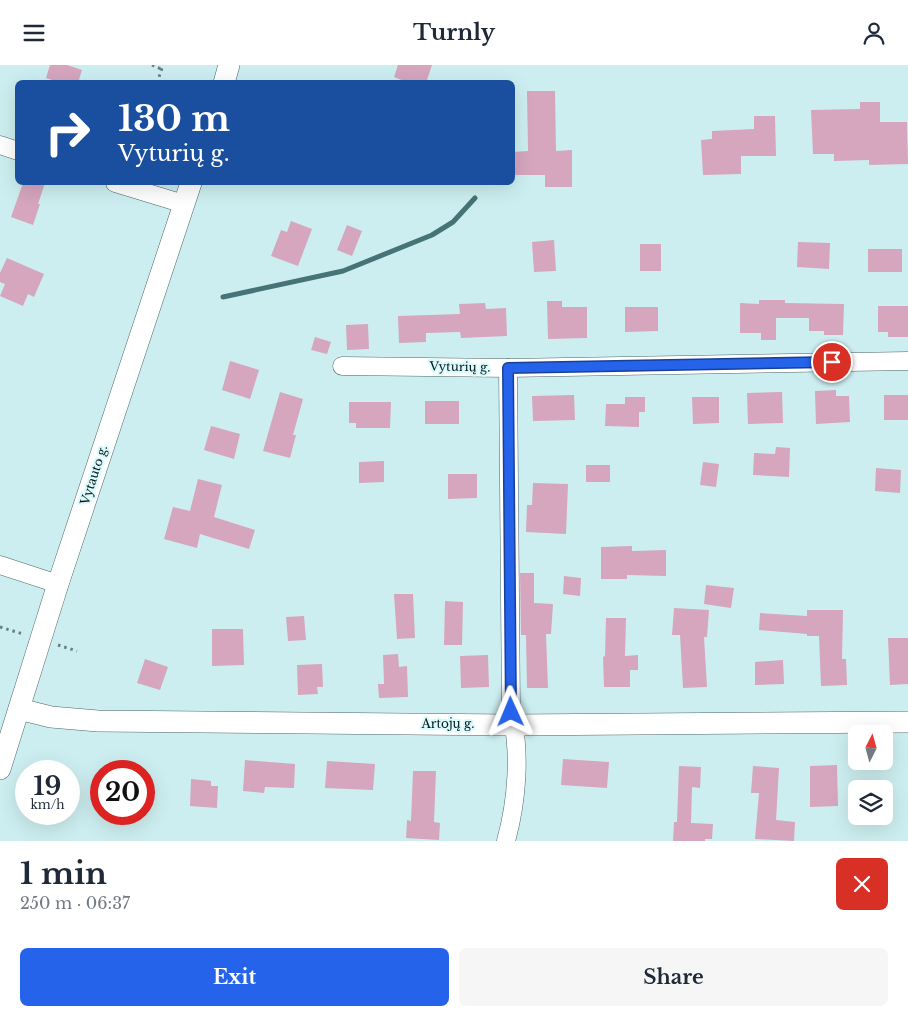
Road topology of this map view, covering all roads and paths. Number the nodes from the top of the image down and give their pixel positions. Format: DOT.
graph roads {
  1 [pos="152,65"];
  2 [pos="229,65"];
  3 [pos="162,67"];
  4 [pos="158,80"];
  5 [pos="225,80"];
  6 [pos="0,145"];
  7 [pos="15,150"];
  8 [pos="121,185"];
  9 [pos="190,185"];
  10 [pos="184,205"];
  11 [pos="908,361"];
  12 [pos="342,366"];
  13 [pos="508,368"];
  14 [pos="0,565"];
  15 [pos="58,584"];
  16 [pos="19,709"];
  17 [pos="908,722"];
  18 [pos="514,725"];
  19 [pos="0,769"];
  20 [pos="506,841"];
  1 -- 3 [label="path"];
  2 -- 5 [label="main road"];
  3 -- 4 [label="path"];
  6 -- 7 [label="street"];
  8 -- 10 [label="street"];
  9 -- 10 [label="main road, Vytauto g."];
  10 -- 15 [label="main road, Vytauto g."];
  11 -- 13 [label="street, Vyturių g."];
  12 -- 13 [label="street, Vyturių g."];
  13 -- 18 [label="street"];
  14 -- 15 [label="street"];
  15 -- 16 [label="main road, Vytauto g."];
  16 -- 18 [label="main road, Artojų g."];
  16 -- 19 [label="main road, Vytauto g."];
  17 -- 18 [label="main road, Artojų g."];
  18 -- 20 [label="street"];
}
